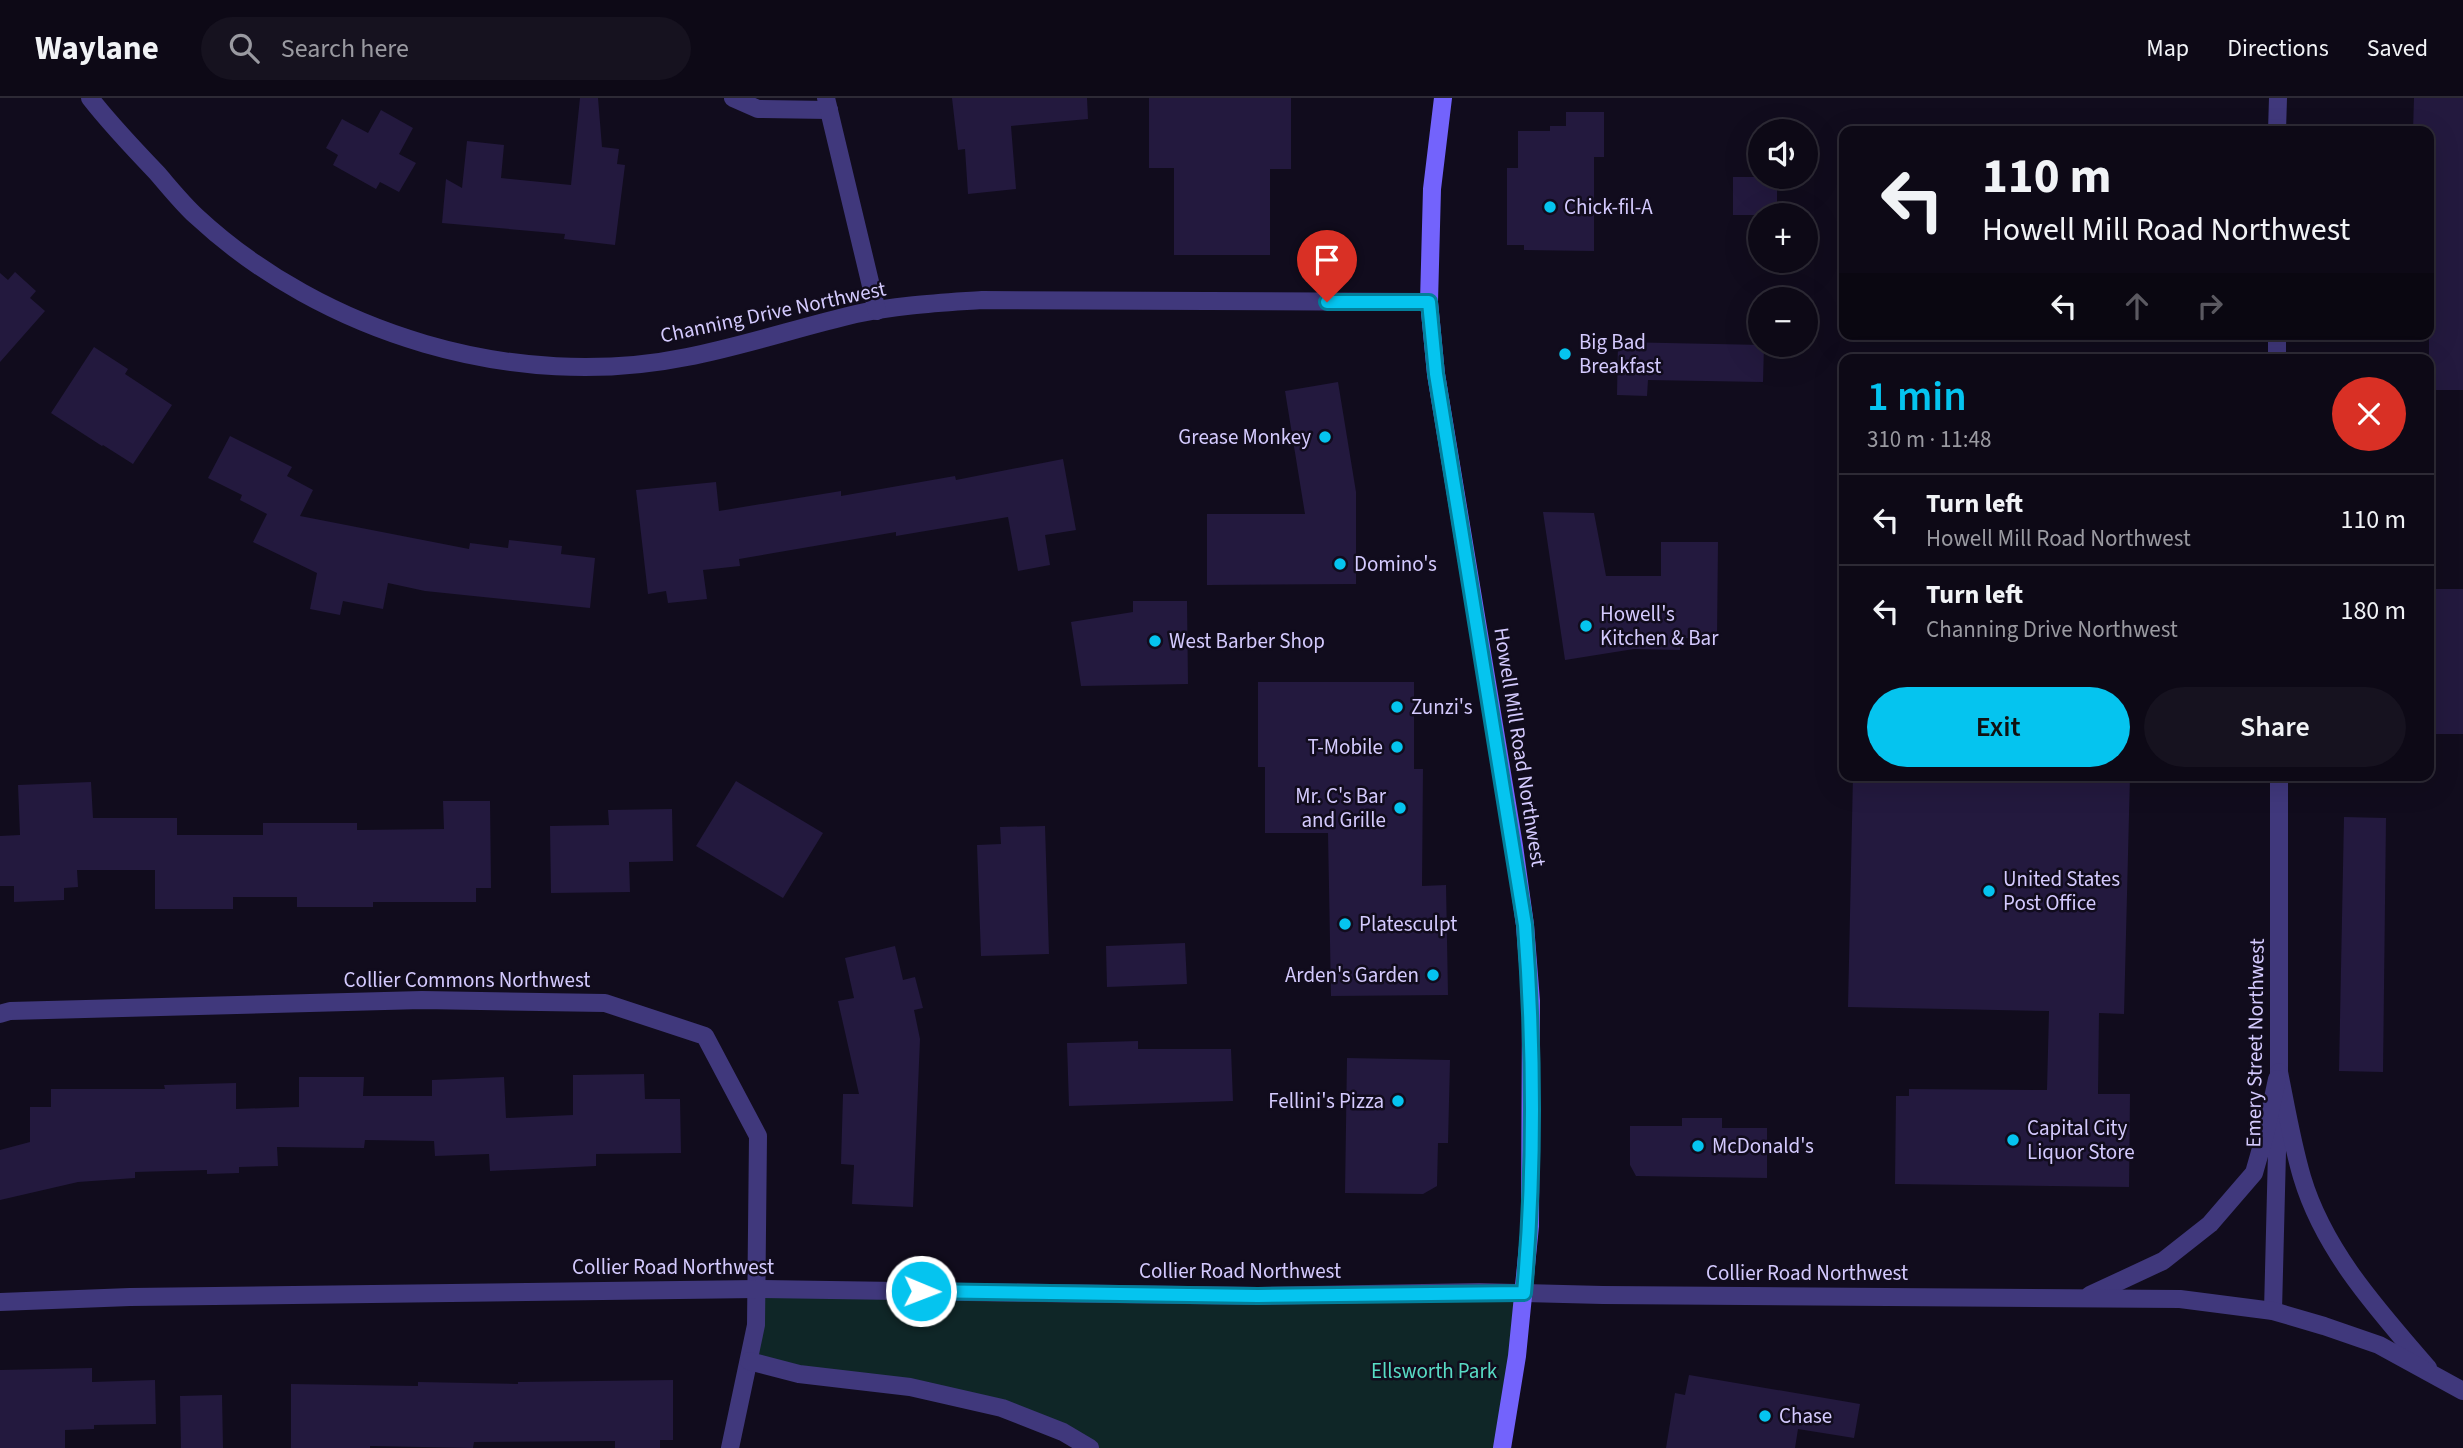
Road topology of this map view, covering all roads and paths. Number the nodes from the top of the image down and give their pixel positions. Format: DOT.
graph roads {
  1 [pos="90,98"];
  2 [pos="733,98"];
  3 [pos="1443,98"];
  4 [pos="2278,98"];
  5 [pos="827,104"];
  6 [pos="2277,126"];
  7 [pos="1429,302"];
  8 [pos="877,311"];
  9 [pos="2279,781"];
  10 [pos="0,1014"];
  11 [pos="2279,1072"];
  12 [pos="756,1289"];
  13 [pos="1524,1293"];
  14 [pos="2085,1298"];
  15 [pos="0,1302"];
  16 [pos="2273,1311"];
  17 [pos="749,1361"];
  18 [pos="2435,1376"];
  19 [pos="2463,1391"];
  20 [pos="730,1448"];
  21 [pos="1090,1448"];
  22 [pos="1502,1448"];
  1 -- 8 [label="street, Channing Drive Northwest"];
  2 -- 5 [label="street"];
  3 -- 7 [label="main road, Howell Mill Road Northwest"];
  4 -- 6 [label="street"];
  5 -- 8 [label="street"];
  7 -- 8 [label="street, Channing Drive Northwest"];
  7 -- 13 [label="main road, Howell Mill Road Northwest"];
  9 -- 11 [label="street, Emery Street Northwest"];
  10 -- 12 [label="street, Collier Commons Northwest"];
  11 -- 14 [label="street"];
  11 -- 16 [label="street, Emery Street Northwest"];
  11 -- 18 [label="street"];
  12 -- 13 [label="street, Collier Road Northwest"];
  12 -- 15 [label="street, Collier Road Northwest"];
  12 -- 17 [label="street, Collier Commons Northwest"];
  13 -- 14 [label="street, Collier Road Northwest"];
  13 -- 22 [label="main road, Howell Mill Road Northwest"];
  14 -- 16 [label="street, Collier Road Northwest"];
  16 -- 18 [label="street, Collier Road Northwest"];
  17 -- 20 [label="street, Collier Commons Northwest"];
  17 -- 21 [label="street"];
  18 -- 19 [label="street, Collier Road Northwest"];
}
